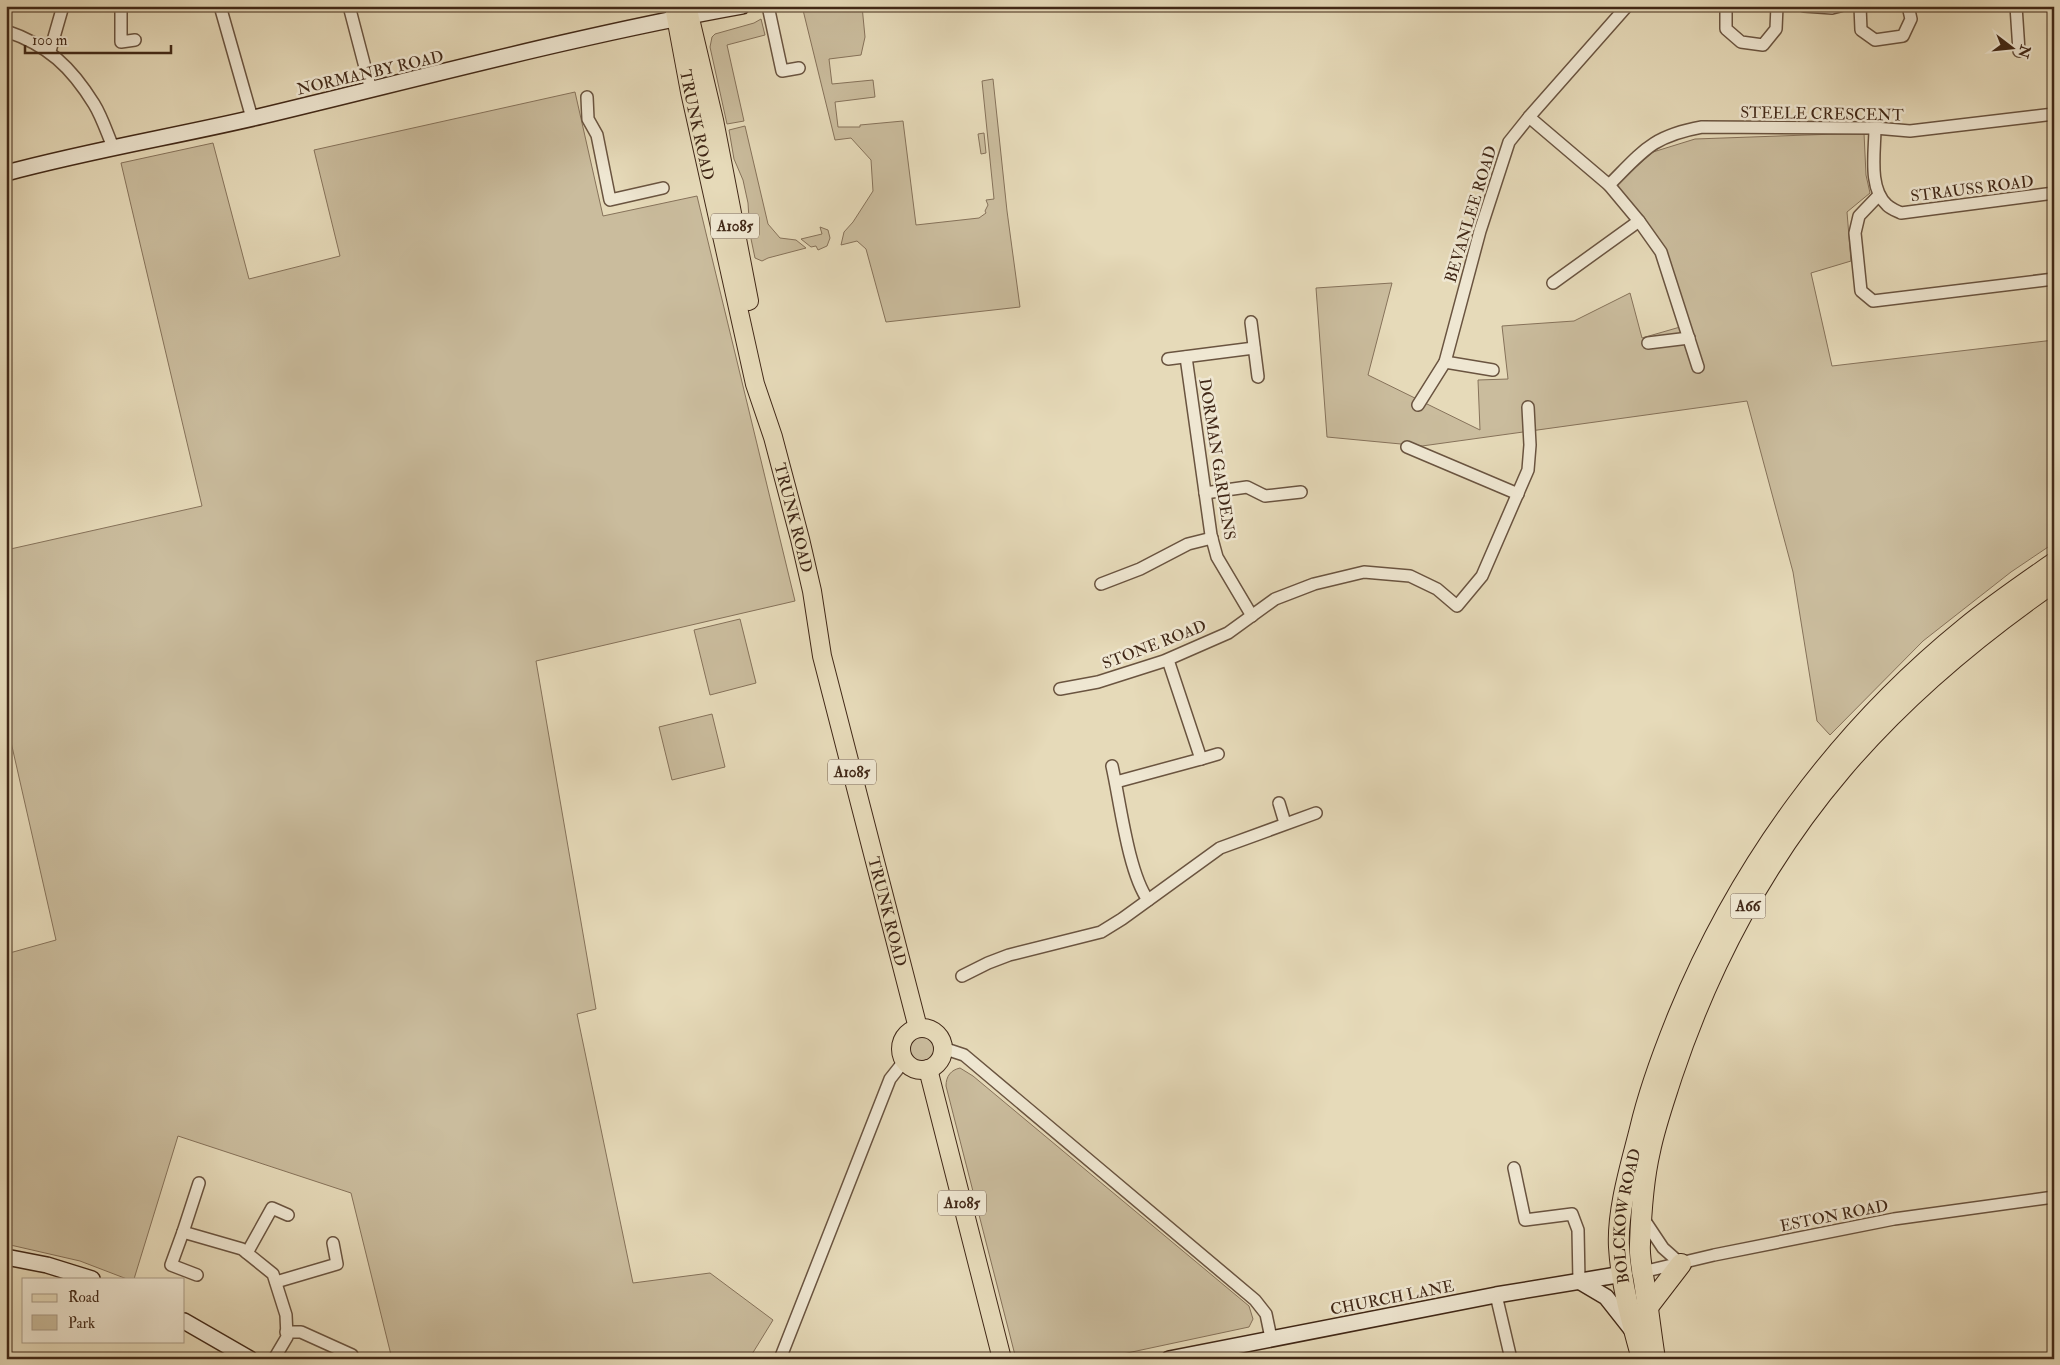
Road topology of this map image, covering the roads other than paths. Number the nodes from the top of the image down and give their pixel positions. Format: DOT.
graph roads {
  1 [pos="63,6"];
  2 [pos="121,6"];
  3 [pos="220,6"];
  4 [pos="349,6"];
  5 [pos="742,6"];
  6 [pos="768,6"];
  7 [pos="1627,6"];
  8 [pos="1726,6"];
  9 [pos="1777,6"];
  10 [pos="1804,6"];
  11 [pos="1840,6"];
  12 [pos="1860,6"];
  13 [pos="1908,6"];
  14 [pos="2016,6"];
  15 [pos="682,12"];
  16 [pos="6,31"];
  17 [pos="136,40"];
  18 [pos="50,51"];
  19 [pos="2019,51"];
  20 [pos="799,68"];
  21 [pos="371,90"];
  22 [pos="587,97"];
  23 [pos="2054,114"];
  24 [pos="1529,116"];
  25 [pos="252,118"];
  26 [pos="1875,128"];
  27 [pos="113,147"];
  28 [pos="6,173"];
  29 [pos="1608,185"];
  30 [pos="663,188"];
  31 [pos="2054,193"];
  32 [pos="1879,195"];
  33 [pos="1639,221"];
  34 [pos="2054,279"];
  35 [pos="1553,283"];
  36 [pos="1251,322"];
  37 [pos="1689,338"];
  38 [pos="1648,343"];
  39 [pos="1254,348"];
  40 [pos="1186,357"];
  41 [pos="1168,359"];
  42 [pos="1445,362"];
  43 [pos="1698,367"];
  44 [pos="1493,370"];
  45 [pos="1258,377"];
  46 [pos="1418,405"];
  47 [pos="1528,407"];
  48 [pos="1407,448"];
  49 [pos="1300,492"];
  50 [pos="1205,493"];
  51 [pos="1518,494"];
  52 [pos="1212,538"];
  53 [pos="2054,563"];
  54 [pos="2054,582"];
  55 [pos="1101,584"];
  56 [pos="1252,616"];
  57 [pos="1168,660"];
  58 [pos="1060,689"];
  59 [pos="1218,754"];
  60 [pos="1201,759"];
  61 [pos="1112,766"];
  62 [pos="1116,782"];
  63 [pos="1279,803"];
  64 [pos="1316,813"];
  65 [pos="1285,823"];
  66 [pos="1148,900"];
  67 [pos="962,976"];
  68 [pos="918,1028"];
  69 [pos="943,1048"];
  70 [pos="905,1060"];
  71 [pos="928,1069"];
  72 [pos="1514,1168"];
  73 [pos="199,1183"];
  74 [pos="2054,1197"];
  75 [pos="288,1215"];
  76 [pos="1642,1217"];
  77 [pos="183,1232"];
  78 [pos="333,1243"];
  79 [pos="247,1254"];
  80 [pos="6,1257"];
  81 [pos="1681,1264"];
  82 [pos="1633,1273"];
  83 [pos="197,1275"];
  84 [pos="89,1278"];
  85 [pos="1579,1281"];
  86 [pos="276,1282"];
  87 [pos="1496,1295"];
  88 [pos="1648,1307"];
  89 [pos="185,1322"];
  90 [pos="286,1332"];
  91 [pos="1643,1334"];
  92 [pos="1271,1338"];
  93 [pos="352,1355"];
  94 [pos="250,1359"];
  95 [pos="274,1359"];
  96 [pos="780,1359"];
  97 [pos="1002,1359"];
  98 [pos="1169,1359"];
  99 [pos="1511,1359"];
  100 [pos="1642,1359"];
  101 [pos="1656,1359"];
  1 -- 18 [label="street"];
  2 -- 17 [label="street"];
  3 -- 25 [label="street"];
  4 -- 21 [label="street"];
  5 -- 15 [label="street, NORMANBY ROAD"];
  6 -- 20 [label="street"];
  7 -- 24 [label="street, BEVANLEE ROAD"];
  8 -- 9 [label="street"];
  10 -- 11 [label="street"];
  12 -- 13 [label="street"];
  14 -- 19 [label="street"];
  15 -- 21 [label="street, NORMANBY ROAD"];
  15 -- 68 [label="main road, TRUNK ROAD / A1085"];
  16 -- 18 [label="street"];
  18 -- 27 [label="street"];
  21 -- 25 [label="street, NORMANBY ROAD"];
  22 -- 30 [label="street"];
  23 -- 26 [label="street, STEELE CRESCENT"];
  24 -- 29 [label="street"];
  24 -- 42 [label="street, BEVANLEE ROAD"];
  25 -- 27 [label="street, NORMANBY ROAD"];
  26 -- 29 [label="street, STEELE CRESCENT"];
  26 -- 32 [label="street"];
  27 -- 28 [label="street, NORMANBY ROAD"];
  29 -- 33 [label="street"];
  31 -- 32 [label="street, STRAUSS ROAD"];
  32 -- 34 [label="street"];
  33 -- 35 [label="street"];
  33 -- 37 [label="street"];
  36 -- 39 [label="street"];
  37 -- 38 [label="street"];
  37 -- 43 [label="street"];
  39 -- 40 [label="street, DORMAN GARDENS"];
  39 -- 45 [label="street"];
  40 -- 41 [label="street, DORMAN GARDENS"];
  40 -- 50 [label="street, DORMAN GARDENS"];
  42 -- 44 [label="street"];
  42 -- 46 [label="street, BEVANLEE ROAD"];
  47 -- 51 [label="street"];
  48 -- 51 [label="street"];
  49 -- 50 [label="street"];
  50 -- 52 [label="street, DORMAN GARDENS"];
  51 -- 56 [label="street, STONE ROAD"];
  52 -- 55 [label="street"];
  52 -- 56 [label="street, DORMAN GARDENS"];
  53 -- 82 [label="highway, BOLCKOW ROAD / A66"];
  54 -- 76 [label="highway, A66"];
  56 -- 57 [label="street, STONE ROAD"];
  57 -- 58 [label="street, STONE ROAD"];
  57 -- 60 [label="street"];
  59 -- 60 [label="street"];
  60 -- 62 [label="street"];
  61 -- 62 [label="street"];
  62 -- 66 [label="street"];
  63 -- 65 [label="street"];
  64 -- 65 [label="street"];
  65 -- 66 [label="street"];
  66 -- 67 [label="street"];
  68 -- 69 [label="main road"];
  68 -- 70 [label="main road"];
  69 -- 71 [label="main road"];
  69 -- 92 [label="street"];
  70 -- 71 [label="main road"];
  70 -- 96 [label="street"];
  71 -- 97 [label="main road, A1085"];
  72 -- 85 [label="street"];
  73 -- 77 [label="street"];
  74 -- 81 [label="street, ESTON ROAD"];
  75 -- 79 [label="street"];
  76 -- 81 [label="street"];
  76 -- 82 [label="highway, A66"];
  77 -- 79 [label="street"];
  77 -- 83 [label="street"];
  78 -- 86 [label="street"];
  79 -- 86 [label="street"];
  80 -- 84 [label="street"];
  81 -- 82 [label="street, ESTON ROAD"];
  81 -- 88 [label="highway"];
  82 -- 85 [label="street, CHURCH LANE"];
  82 -- 88 [label="highway, A66"];
  82 -- 91 [label="highway, BOLCKOW ROAD / A66"];
  85 -- 87 [label="street, CHURCH LANE"];
  85 -- 91 [label="street"];
  86 -- 90 [label="street"];
  87 -- 92 [label="street, CHURCH LANE"];
  87 -- 99 [label="street"];
  88 -- 91 [label="highway, A66"];
  89 -- 94 [label="street"];
  90 -- 93 [label="street"];
  90 -- 95 [label="street"];
  91 -- 100 [label="highway, BOLCKOW ROAD / A66"];
  91 -- 101 [label="highway, BOLCKOW ROAD / A66"];
  92 -- 98 [label="street, CHURCH LANE"];
}
